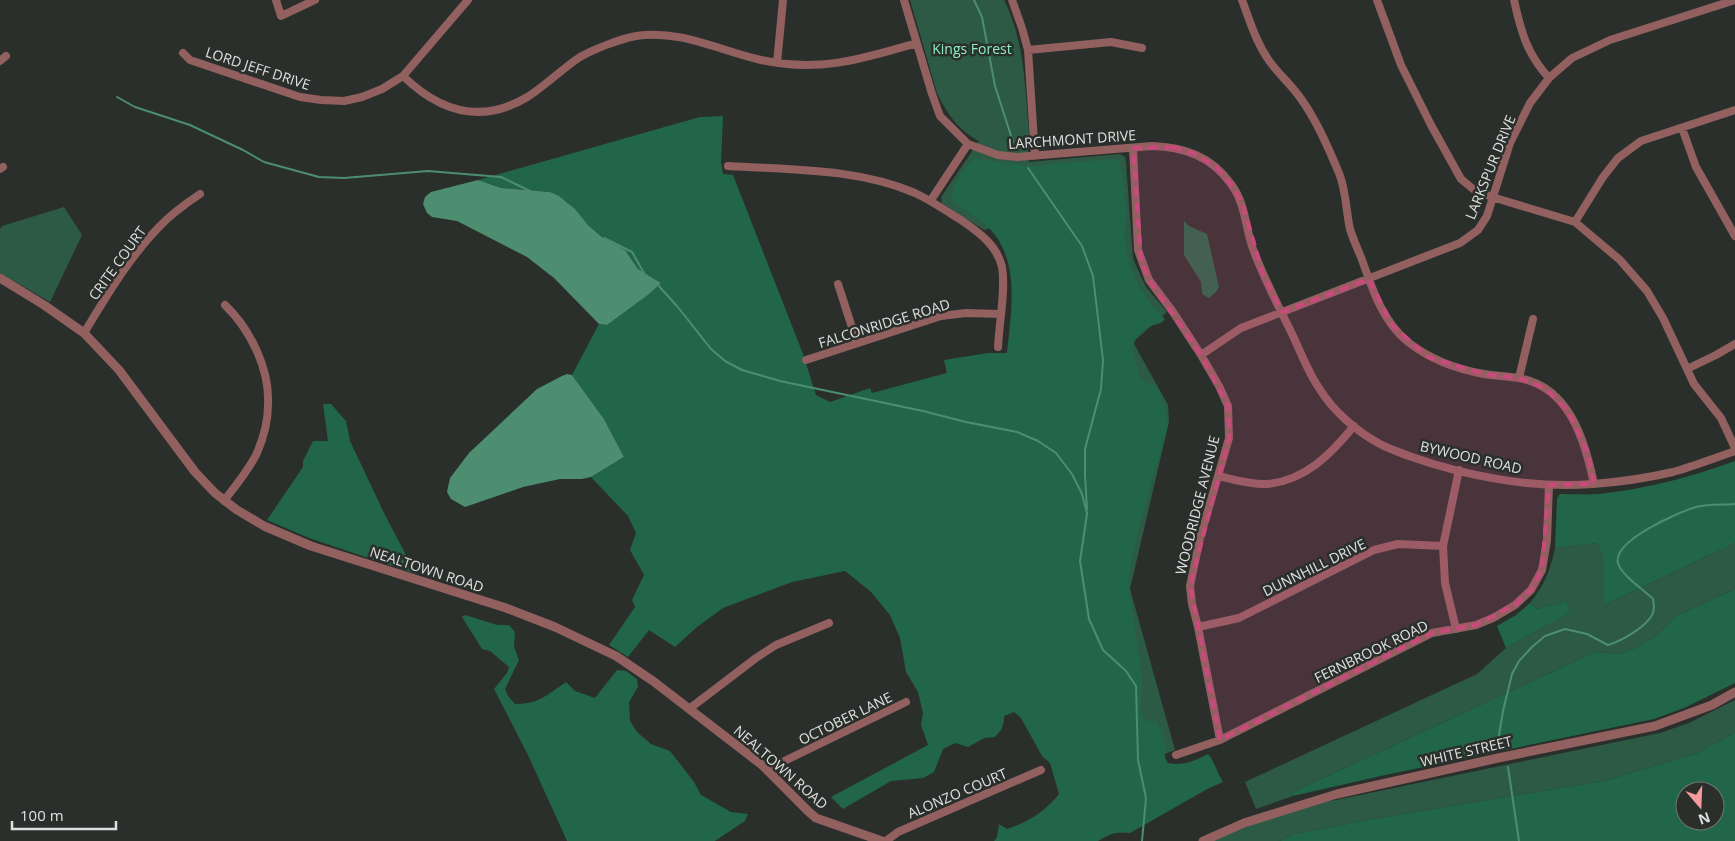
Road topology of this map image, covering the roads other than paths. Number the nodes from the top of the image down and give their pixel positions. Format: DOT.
graph roads {
  1 [pos="276,0"];
  2 [pos="315,0"];
  3 [pos="468,0"];
  4 [pos="783,0"];
  5 [pos="904,0"];
  6 [pos="1012,0"];
  7 [pos="1242,0"];
  8 [pos="1377,0"];
  9 [pos="1514,0"];
  10 [pos="1735,0"];
  11 [pos="916,43"];
  12 [pos="1142,48"];
  13 [pos="1028,50"];
  14 [pos="183,53"];
  15 [pos="777,63"];
  16 [pos="403,76"];
  17 [pos="1549,78"];
  18 [pos="1735,110"];
  19 [pos="1682,128"];
  20 [pos="968,144"];
  21 [pos="1133,148"];
  22 [pos="1035,156"];
  23 [pos="728,166"];
  24 [pos="200,194"];
  25 [pos="1492,197"];
  26 [pos="930,200"];
  27 [pos="1246,218"];
  28 [pos="1575,222"];
  29 [pos="1735,236"];
  30 [pos="0,278"];
  31 [pos="1369,279"];
  32 [pos="838,284"];
  33 [pos="225,305"];
  34 [pos="1282,312"];
  35 [pos="1000,314"];
  36 [pos="1533,319"];
  37 [pos="84,333"];
  38 [pos="857,343"];
  39 [pos="1735,344"];
  40 [pos="998,347"];
  41 [pos="1200,356"];
  42 [pos="806,360"];
  43 [pos="1686,369"];
  44 [pos="1519,378"];
  45 [pos="1354,426"];
  46 [pos="1735,450"];
  47 [pos="1459,470"];
  48 [pos="1218,476"];
  49 [pos="1594,484"];
  50 [pos="1549,485"];
  51 [pos="224,500"];
  52 [pos="1443,546"];
  53 [pos="829,623"];
  54 [pos="1198,627"];
  55 [pos="1456,629"];
  56 [pos="1735,692"];
  57 [pos="906,702"];
  58 [pos="689,709"];
  59 [pos="1220,740"];
  60 [pos="1176,755"];
  61 [pos="1041,770"];
  62 [pos="768,771"];
  63 [pos="884,841"];
  64 [pos="1203,841"];
  1 -- 2 [label="street"];
  3 -- 16 [label="street, LORD JEFF DRIVE"];
  4 -- 15 [label="street"];
  5 -- 11 [label="street, LARCHMONT DRIVE"];
  6 -- 13 [label="street"];
  7 -- 31 [label="street"];
  8 -- 25 [label="street"];
  9 -- 17 [label="street"];
  10 -- 17 [label="street, LARKSPUR DRIVE"];
  11 -- 15 [label="street"];
  11 -- 20 [label="street, LARCHMONT DRIVE"];
  12 -- 13 [label="street"];
  13 -- 22 [label="street"];
  14 -- 16 [label="street, LORD JEFF DRIVE"];
  15 -- 16 [label="street"];
  17 -- 25 [label="street, LARKSPUR DRIVE"];
  18 -- 19 [label="street"];
  19 -- 28 [label="street"];
  19 -- 29 [label="street"];
  20 -- 22 [label="street, LARCHMONT DRIVE"];
  20 -- 26 [label="street"];
  21 -- 22 [label="street, LARCHMONT DRIVE"];
  21 -- 27 [label="street, LARCHMONT DRIVE"];
  21 -- 41 [label="street, WOODRIDGE AVENUE"];
  23 -- 26 [label="street"];
  24 -- 37 [label="street, CRITE COURT"];
  25 -- 28 [label="street"];
  25 -- 31 [label="street, LARKSPUR DRIVE"];
  26 -- 35 [label="street"];
  27 -- 34 [label="street, BYWOOD ROAD"];
  28 -- 43 [label="street"];
  30 -- 37 [label="street, NEALTOWN ROAD"];
  31 -- 34 [label="street, LARKSPUR DRIVE"];
  31 -- 44 [label="street"];
  32 -- 38 [label="street"];
  33 -- 51 [label="street"];
  34 -- 41 [label="street, LARKSPUR DRIVE"];
  34 -- 45 [label="street, BYWOOD ROAD"];
  35 -- 38 [label="street, FALCONRIDGE ROAD"];
  35 -- 40 [label="street"];
  36 -- 44 [label="street"];
  37 -- 51 [label="street, NEALTOWN ROAD"];
  38 -- 42 [label="street, FALCONRIDGE ROAD"];
  39 -- 43 [label="street"];
  41 -- 48 [label="street, WOODRIDGE AVENUE"];
  43 -- 46 [label="street"];
  44 -- 49 [label="street"];
  45 -- 47 [label="street, BYWOOD ROAD"];
  45 -- 48 [label="street"];
  46 -- 49 [label="street, BYWOOD ROAD"];
  47 -- 50 [label="street, BYWOOD ROAD"];
  47 -- 52 [label="street"];
  48 -- 54 [label="street, WOODRIDGE AVENUE"];
  49 -- 50 [label="street, BYWOOD ROAD"];
  50 -- 55 [label="street, FERNBROOK ROAD"];
  51 -- 58 [label="street, NEALTOWN ROAD"];
  52 -- 54 [label="street, DUNNHILL DRIVE"];
  52 -- 55 [label="street"];
  53 -- 58 [label="street"];
  54 -- 59 [label="street, WOODRIDGE AVENUE"];
  55 -- 59 [label="street, FERNBROOK ROAD"];
  56 -- 64 [label="street, WHITE STREET"];
  57 -- 62 [label="street, OCTOBER LANE"];
  58 -- 62 [label="street, NEALTOWN ROAD"];
  59 -- 60 [label="street, FERNBROOK ROAD"];
  61 -- 63 [label="street, ALONZO COURT"];
  62 -- 63 [label="street, NEALTOWN ROAD"];
}
